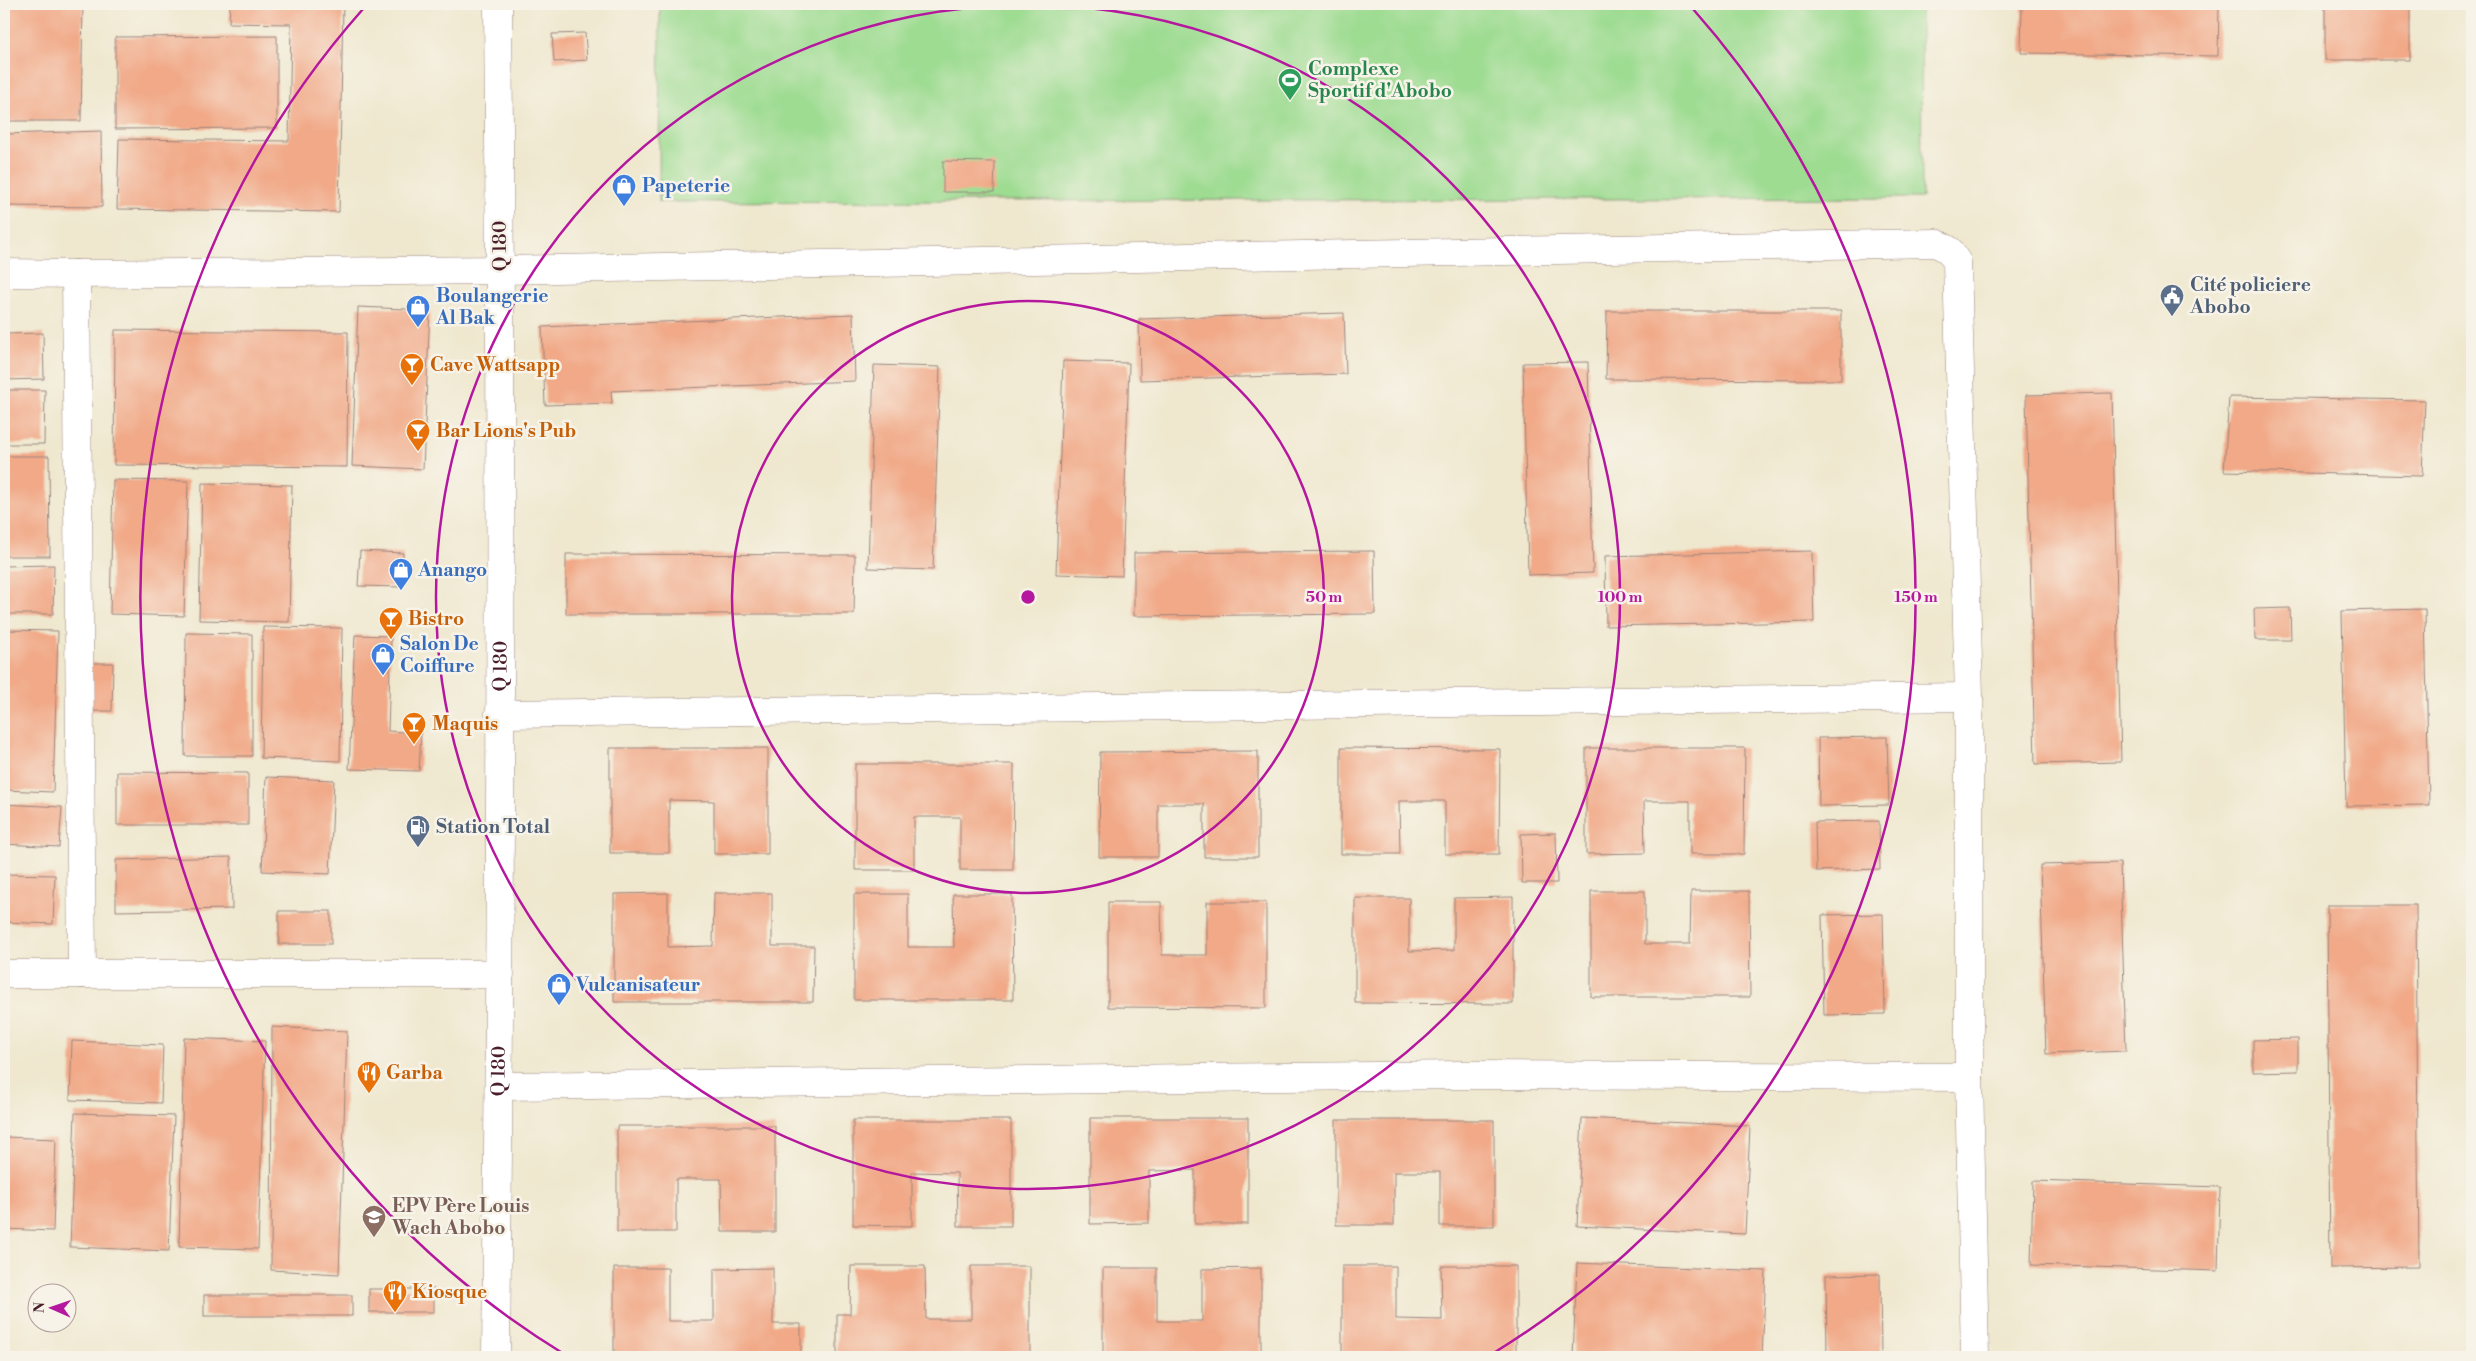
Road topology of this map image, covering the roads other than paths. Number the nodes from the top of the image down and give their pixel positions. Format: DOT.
graph roads {
  1 [pos="498,4"];
  2 [pos="500,270"];
  3 [pos="4,273"];
  4 [pos="76,274"];
  5 [pos="1969,697"];
  6 [pos="499,714"];
  7 [pos="4,974"];
  8 [pos="82,974"];
  9 [pos="500,974"];
  10 [pos="1969,1077"];
  11 [pos="499,1086"];
  12 [pos="496,1357"];
  13 [pos="1976,1357"];
  1 -- 2 [label="street, Q 180"];
  2 -- 4 [label="street"];
  2 -- 5 [label="street"];
  2 -- 6 [label="street, Q 180"];
  3 -- 4 [label="street"];
  4 -- 8 [label="street"];
  5 -- 6 [label="street"];
  5 -- 10 [label="street"];
  6 -- 9 [label="street, Q 180"];
  7 -- 8 [label="street"];
  8 -- 9 [label="street"];
  9 -- 11 [label="street, Q 180"];
  10 -- 11 [label="street"];
  10 -- 13 [label="street"];
  11 -- 12 [label="street, Q 180"];
}
